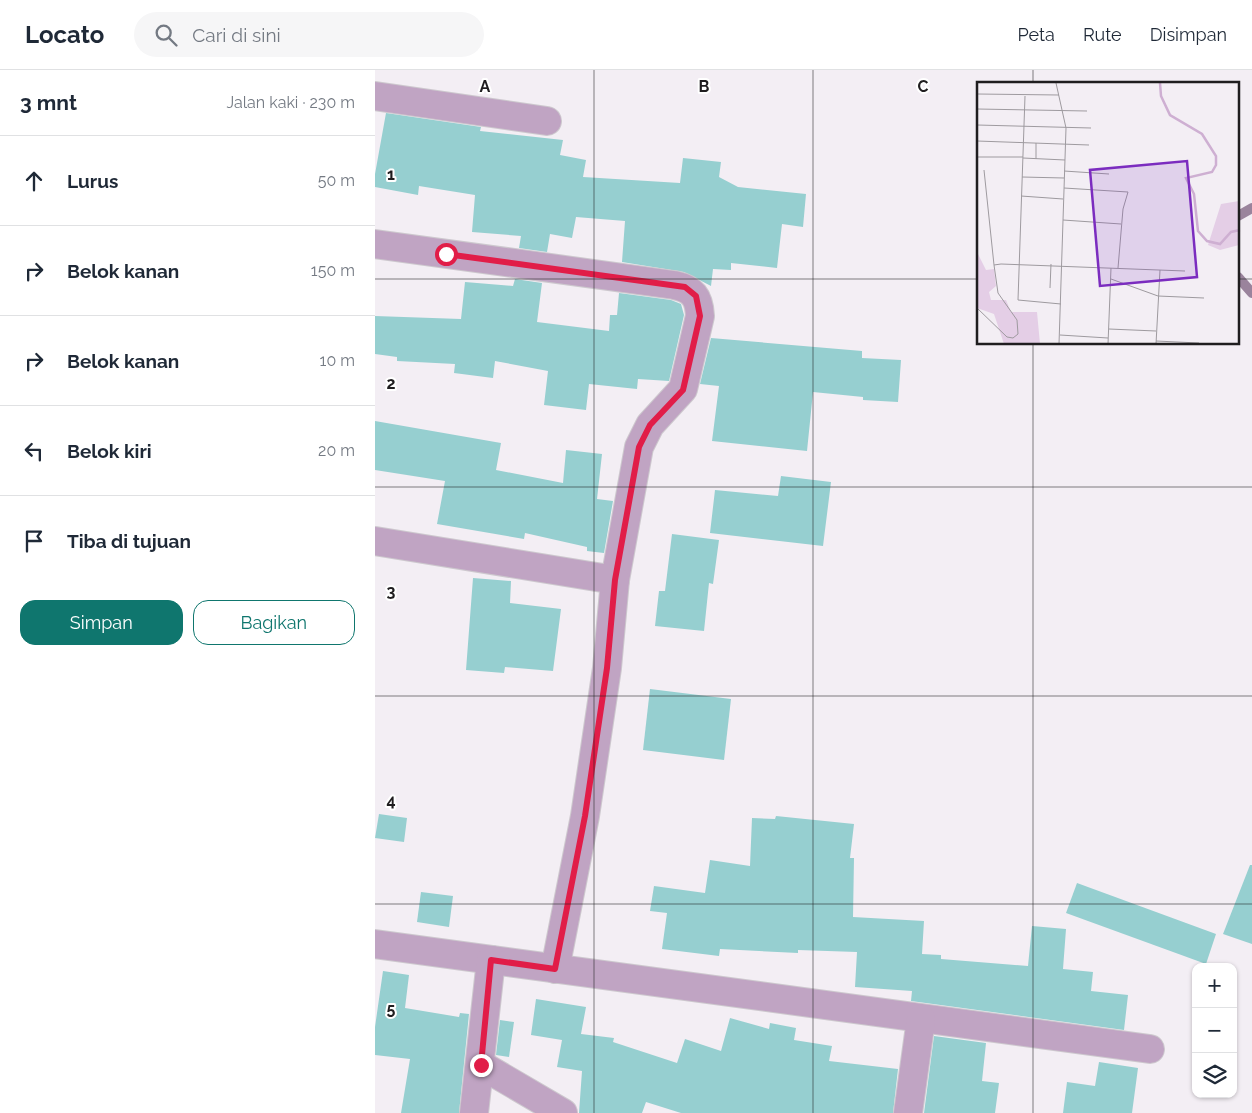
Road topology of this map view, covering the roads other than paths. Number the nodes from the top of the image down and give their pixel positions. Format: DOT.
graph roads {
  1 [pos="375,96"];
  2 [pos="547,121"];
  3 [pos="375,244"];
  4 [pos="375,541"];
  5 [pos="615,580"];
  6 [pos="375,944"];
  7 [pos="491,960"];
  8 [pos="555,969"];
  9 [pos="921,1019"];
  10 [pos="1150,1049"];
  11 [pos="481,1065"];
  12 [pos="474,1113"];
  13 [pos="563,1113"];
  14 [pos="908,1113"];
  1 -- 2 [label="street"];
  3 -- 5 [label="street"];
  4 -- 5 [label="street"];
  5 -- 8 [label="street"];
  6 -- 7 [label="street"];
  7 -- 8 [label="street"];
  7 -- 11 [label="street"];
  8 -- 9 [label="street"];
  9 -- 10 [label="street"];
  9 -- 14 [label="street"];
  11 -- 12 [label="street"];
  11 -- 13 [label="street"];
}
